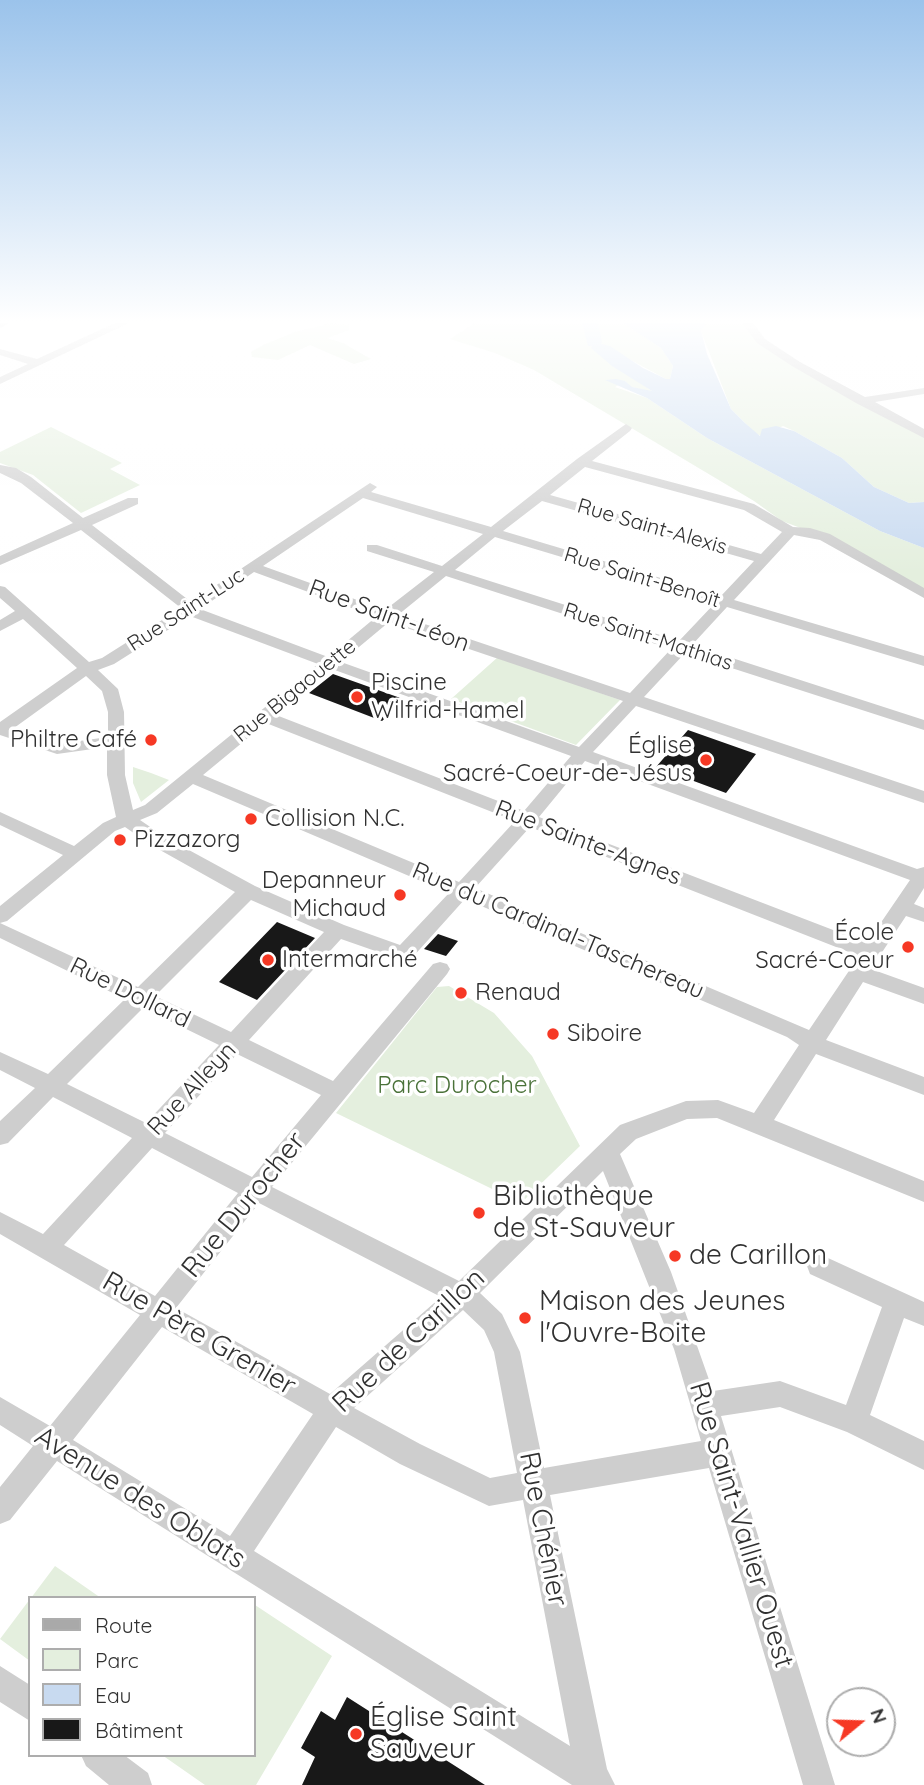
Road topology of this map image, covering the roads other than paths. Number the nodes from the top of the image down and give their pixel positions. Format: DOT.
graph roads {
  1 [pos="870,406"];
  2 [pos="626,428"];
  3 [pos="924,434"];
  4 [pos="581,462"];
  5 [pos="0,469"];
  6 [pos="365,490"];
  7 [pos="540,496"];
  8 [pos="133,501"];
  9 [pos="81,524"];
  10 [pos="790,531"];
  11 [pos="494,533"];
  12 [pos="372,548"];
  13 [pos="764,559"];
  14 [pos="0,561"];
  15 [pos="253,567"];
  16 [pos="444,570"];
  17 [pos="0,590"];
  18 [pos="924,594"];
  19 [pos="726,603"];
  20 [pos="190,609"];
  21 [pos="24,612"];
  22 [pos="387,616"];
  23 [pos="0,625"];
  24 [pos="683,648"];
  25 [pos="924,661"];
  26 [pos="329,663"];
  27 [pos="87,668"];
  28 [pos="633,699"];
  29 [pos="265,717"];
  30 [pos="924,725"];
  31 [pos="1,729"];
  32 [pos="118,741"];
  33 [pos="583,754"];
  34 [pos="190,776"];
  35 [pos="924,797"];
  36 [pos="0,818"];
  37 [pos="126,819"];
  38 [pos="527,819"];
  39 [pos="74,853"];
  40 [pos="923,875"];
  41 [pos="463,890"];
  42 [pos="248,891"];
  43 [pos="902,907"];
  44 [pos="924,915"];
  45 [pos="0,916"];
  46 [pos="0,930"];
  47 [pos="337,930"];
  48 [pos="872,953"];
  49 [pos="440,969"];
  50 [pos="860,973"];
  51 [pos="924,996"];
  52 [pos="139,998"];
  53 [pos="234,1043"];
  54 [pos="813,1044"];
  55 [pos="0,1060"];
  56 [pos="924,1086"];
  57 [pos="50,1087"];
  58 [pos="336,1092"];
  59 [pos="759,1125"];
  60 [pos="0,1136"];
  61 [pos="147,1137"];
  62 [pos="607,1152"];
  63 [pos="254,1191"];
  64 [pos="924,1192"];
  65 [pos="0,1222"];
  66 [pos="46,1248"];
  67 [pos="819,1266"];
  68 [pos="462,1295"];
  69 [pos="897,1302"];
  70 [pos="159,1310"];
  71 [pos="924,1314"];
  72 [pos="705,1405"];
  73 [pos="0,1410"];
  74 [pos="332,1410"];
  75 [pos="854,1421"];
  76 [pos="52,1444"];
  77 [pos="719,1452"];
  78 [pos="924,1455"];
  79 [pos="534,1483"];
  80 [pos="0,1510"];
  81 [pos="233,1556"];
  82 [pos="0,1682"];
  83 [pos="28,1703"];
  84 [pos="100,1757"];
  85 [pos="598,1782"];
  86 [pos="136,1785"];
  87 [pos="819,1785"];
  1 -- 3 [label="street"];
  2 -- 4 [label="street, Rue Bigaouette"];
  4 -- 7 [label="street, Rue Bigaouette"];
  4 -- 10 [label="street"];
  5 -- 9 [label="street"];
  6 -- 11 [label="street, Rue Saint-Benoît"];
  6 -- 15 [label="street, Rue Saint-Luc"];
  7 -- 11 [label="street, Rue Bigaouette"];
  7 -- 13 [label="street, Rue Saint-Alexis"];
  8 -- 9 [label="street"];
  9 -- 14 [label="street"];
  9 -- 20 [label="street"];
  10 -- 13 [label="street"];
  10 -- 18 [label="street"];
  11 -- 16 [label="street, Rue Bigaouette"];
  11 -- 19 [label="street, Rue Saint-Benoît"];
  12 -- 16 [label="street, Rue Saint-Mathias"];
  13 -- 19 [label="street"];
  15 -- 20 [label="street, Rue Saint-Luc"];
  15 -- 22 [label="street, Rue Saint-Léon"];
  16 -- 22 [label="street, Rue Bigaouette"];
  16 -- 24 [label="street, Rue Saint-Mathias"];
  17 -- 21 [label="street"];
  19 -- 24 [label="street"];
  19 -- 25 [label="street, Rue Saint-Benoît"];
  20 -- 26 [label="street"];
  20 -- 27 [label="street, Rue Saint-Luc"];
  21 -- 23 [label="street"];
  21 -- 27 [label="street"];
  22 -- 26 [label="street, Rue Bigaouette"];
  22 -- 28 [label="street, Rue Saint-Léon"];
  24 -- 28 [label="street"];
  24 -- 30 [label="street, Rue Saint-Mathias"];
  26 -- 29 [label="street, Rue Bigaouette"];
  26 -- 33 [label="street"];
  27 -- 31 [label="street, Rue Saint-Luc"];
  27 -- 32 [label="street"];
  28 -- 33 [label="street"];
  28 -- 35 [label="street, Rue Saint-Léon"];
  29 -- 34 [label="street, Rue Bigaouette"];
  29 -- 38 [label="street, Rue Sainte-Agnes"];
  31 -- 32 [label="street"];
  32 -- 37 [label="street"];
  33 -- 38 [label="street"];
  33 -- 40 [label="street"];
  34 -- 37 [label="street, Rue Bigaouette"];
  34 -- 41 [label="street, Rue du Cardinal-Taschereau"];
  36 -- 39 [label="street"];
  37 -- 39 [label="street, Rue Bigaouette"];
  37 -- 42 [label="street"];
  38 -- 41 [label="street"];
  38 -- 48 [label="street, Rue Sainte-Agnes"];
  39 -- 45 [label="street, Rue Bigaouette"];
  40 -- 43 [label="street"];
  41 -- 47 [label="street"];
  41 -- 54 [label="street, Rue du Cardinal-Taschereau"];
  42 -- 47 [label="street"];
  42 -- 52 [label="street"];
  43 -- 44 [label="street"];
  43 -- 48 [label="street"];
  46 -- 52 [label="street, Rue Dollard"];
  47 -- 53 [label="street, Rue Alleyn"];
  48 -- 50 [label="street"];
  49 -- 58 [label="street, Rue Durocher"];
  50 -- 51 [label="street"];
  50 -- 54 [label="street"];
  52 -- 53 [label="street, Rue Dollard"];
  52 -- 57 [label="street"];
  53 -- 58 [label="street, Rue Dollard"];
  53 -- 61 [label="street, Rue Alleyn"];
  54 -- 56 [label="street, Rue du Cardinal-Taschereau"];
  54 -- 59 [label="street"];
  55 -- 57 [label="street, Rue Chénier"];
  57 -- 60 [label="street"];
  57 -- 61 [label="street, Rue Chénier"];
  58 -- 63 [label="street, Rue Durocher"];
  59 -- 62 [label="street, Rue de Carillon"];
  59 -- 64 [label="street, Rue de Carillon"];
  61 -- 63 [label="street, Rue Chénier"];
  61 -- 66 [label="street, Rue Alleyn"];
  62 -- 68 [label="street, Rue de Carillon"];
  62 -- 72 [label="street, Rue Saint-Vallier Ouest"];
  63 -- 68 [label="street, Rue Chénier"];
  63 -- 70 [label="street, Rue Durocher"];
  65 -- 66 [label="street, Rue Père Grenier"];
  66 -- 70 [label="street, Rue Père Grenier"];
  67 -- 69 [label="street"];
  68 -- 74 [label="street, Rue de Carillon"];
  68 -- 79 [label="street, Rue Chénier"];
  69 -- 71 [label="street"];
  69 -- 75 [label="street"];
  70 -- 74 [label="street, Rue Père Grenier"];
  70 -- 76 [label="street, Rue Durocher"];
  72 -- 75 [label="street"];
  72 -- 77 [label="street, Rue Saint-Vallier Ouest"];
  73 -- 76 [label="street, Avenue des Oblats"];
  74 -- 79 [label="street, Rue Père Grenier"];
  74 -- 81 [label="street, Rue de Carillon"];
  75 -- 78 [label="street"];
  76 -- 80 [label="street, Rue Durocher"];
  76 -- 81 [label="street, Avenue des Oblats"];
  77 -- 79 [label="street, Rue Père Grenier"];
  77 -- 87 [label="street, Rue Saint-Vallier Ouest"];
  79 -- 85 [label="street, Rue Chénier"];
  81 -- 85 [label="street, Avenue des Oblats"];
  82 -- 83 [label="street"];
  84 -- 86 [label="street"];
}
